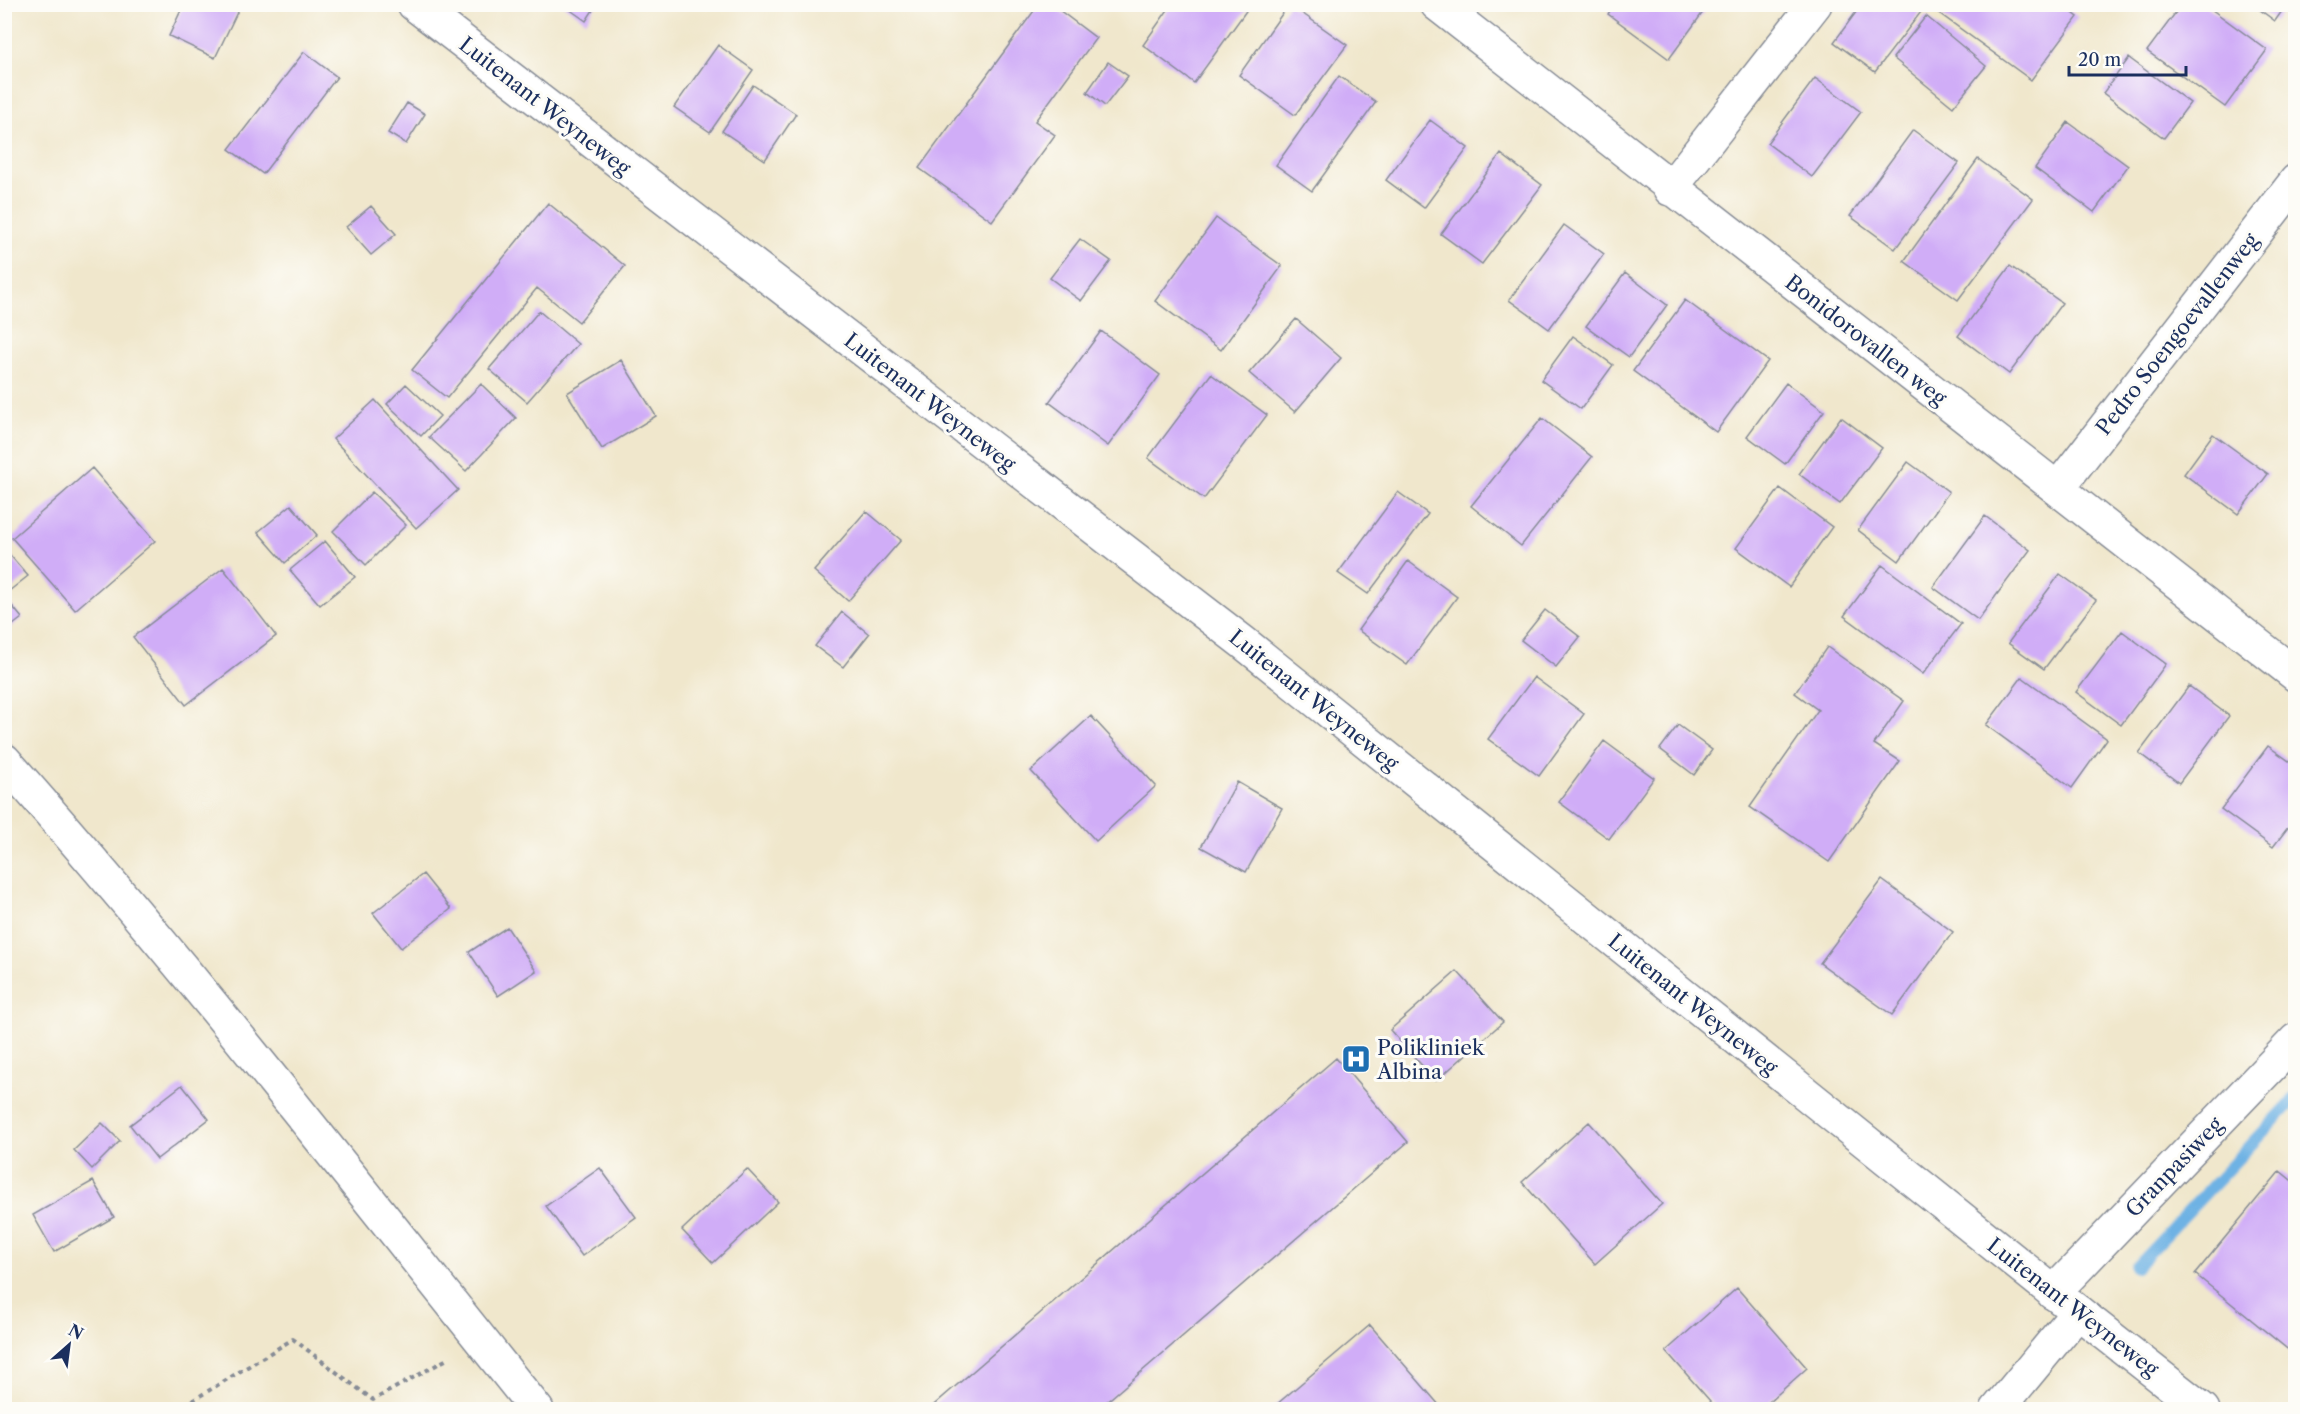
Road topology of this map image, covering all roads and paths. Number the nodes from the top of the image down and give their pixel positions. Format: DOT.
graph roads {
  1 [pos="414,4"];
  2 [pos="1437,4"];
  3 [pos="1815,4"];
  4 [pos="2295,180"];
  5 [pos="1670,189"];
  6 [pos="2058,488"];
  7 [pos="2295,675"];
  8 [pos="4,760"];
  9 [pos="2295,1040"];
  10 [pos="2066,1302"];
  11 [pos="481,1340"];
  12 [pos="177,1410"];
  13 [pos="537,1410"];
  14 [pos="1997,1410"];
  15 [pos="2203,1410"];
  1 -- 10 [label="main road, Luitenant Weyneweg"];
  2 -- 5 [label="main road, Bonidorovallen weg"];
  3 -- 5 [label="main road"];
  4 -- 6 [label="main road, Pedro Soengoevallenweg"];
  5 -- 6 [label="main road, Bonidorovallen weg"];
  6 -- 7 [label="main road, Bonidorovallen weg"];
  8 -- 11 [label="main road"];
  9 -- 10 [label="main road, Granpasiweg"];
  10 -- 14 [label="main road, Granpasiweg"];
  10 -- 15 [label="main road, Luitenant Weyneweg"];
  11 -- 12 [label="path"];
  11 -- 13 [label="main road"];
}
